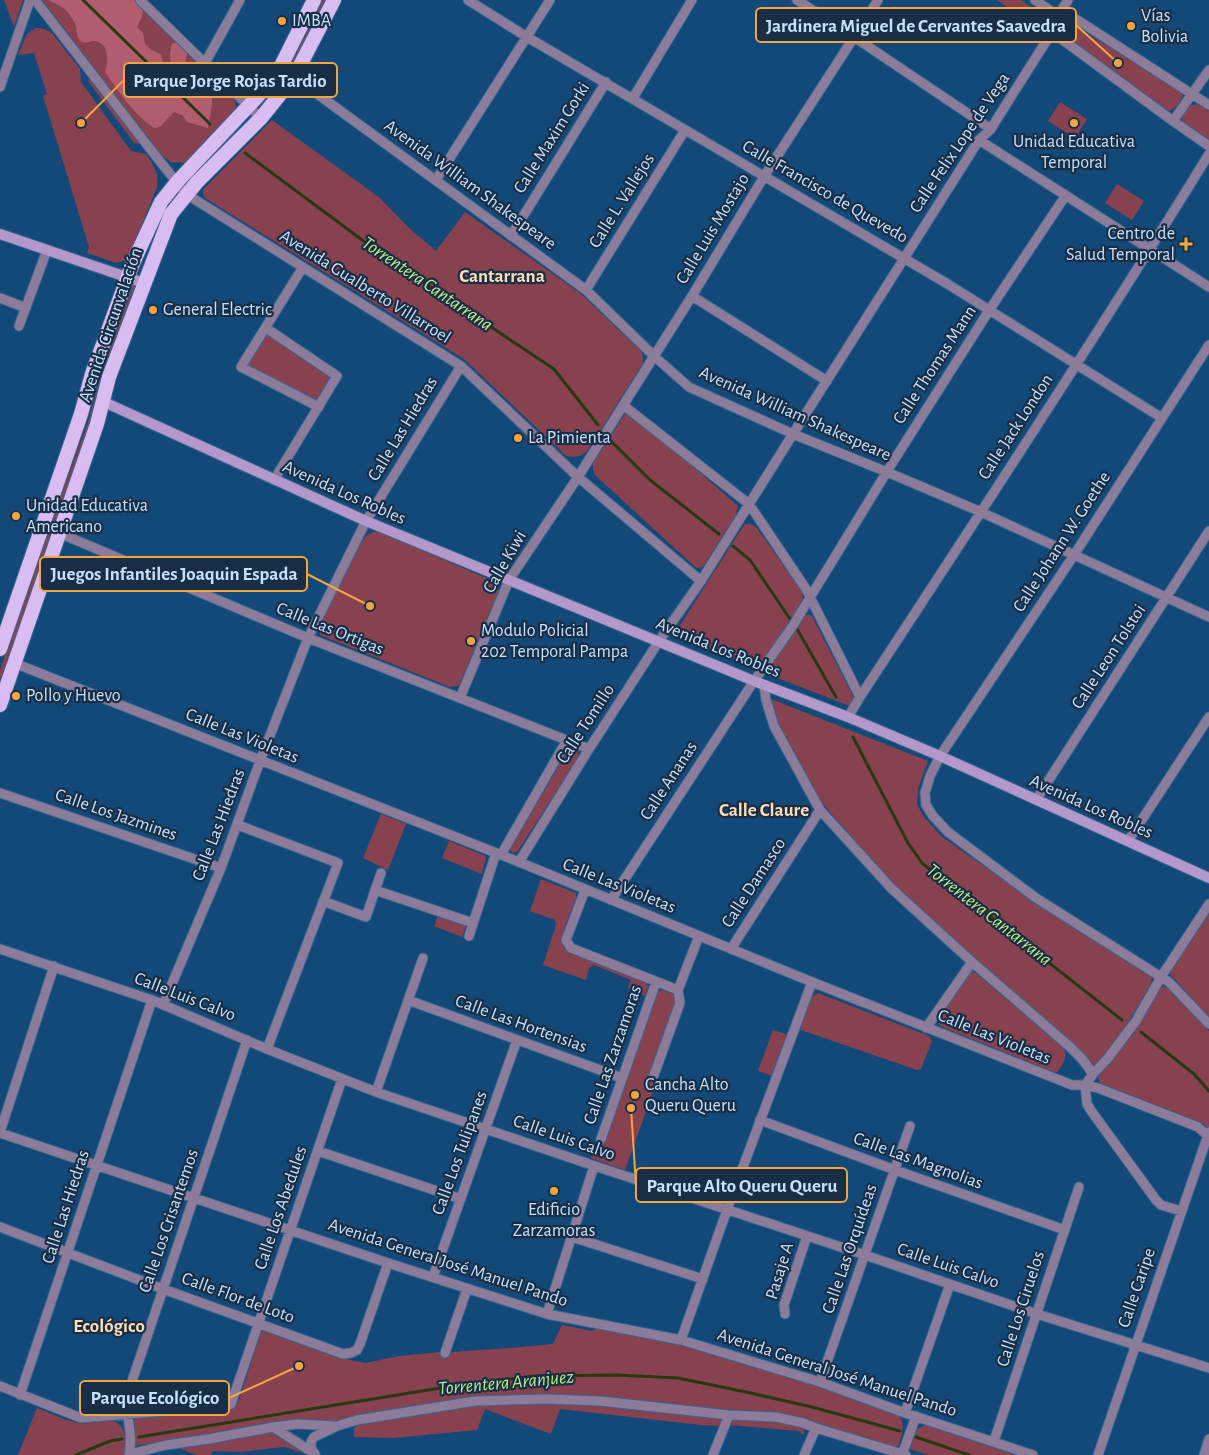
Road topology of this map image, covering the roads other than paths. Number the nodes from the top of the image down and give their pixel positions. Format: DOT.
graph roads {
  1 [pos="30,0"];
  2 [pos="35,0"];
  3 [pos="140,0"];
  4 [pos="240,0"];
  5 [pos="314,0"];
  6 [pos="334,0"];
  7 [pos="468,0"];
  8 [pos="550,0"];
  9 [pos="692,0"];
  10 [pos="797,0"];
  11 [pos="878,0"];
  12 [pos="1035,0"];
  13 [pos="1068,0"];
  14 [pos="1060,13"];
  15 [pos="1052,32"];
  16 [pos="527,37"];
  17 [pos="854,37"];
  18 [pos="205,63"];
  19 [pos="1209,70"];
  20 [pos="294,77"];
  21 [pos="606,82"];
  22 [pos="0,87"];
  23 [pos="1191,94"];
  24 [pos="633,98"];
  25 [pos="249,105"];
  26 [pos="1209,105"];
  27 [pos="261,118"];
  28 [pos="1172,121"];
  29 [pos="991,129"];
  30 [pos="685,130"];
  31 [pos="979,140"];
  32 [pos="1209,146"];
  33 [pos="1209,154"];
  34 [pos="765,175"];
  35 [pos="436,180"];
  36 [pos="176,182"];
  37 [pos="186,194"];
  38 [pos="1066,195"];
  39 [pos="0,234"];
  40 [pos="511,236"];
  41 [pos="47,250"];
  42 [pos="1150,250"];
  43 [pos="904,258"];
  44 [pos="303,267"];
  45 [pos="128,277"];
  46 [pos="144,284"];
  47 [pos="1209,287"];
  48 [pos="586,290"];
  49 [pos="692,296"];
  50 [pos="0,298"];
  51 [pos="26,308"];
  52 [pos="990,309"];
  53 [pos="19,326"];
  54 [pos="266,328"];
  55 [pos="1209,345"];
  56 [pos="654,356"];
  57 [pos="1076,363"];
  58 [pos="461,366"];
  59 [pos="827,381"];
  60 [pos="104,402"];
  61 [pos="623,405"];
  62 [pos="319,406"];
  63 [pos="1162,418"];
  64 [pos="793,434"];
  65 [pos="887,472"];
  66 [pos="578,476"];
  67 [pos="274,480"];
  68 [pos="749,504"];
  69 [pos="981,512"];
  70 [pos="366,521"];
  71 [pos="1209,531"];
  72 [pos="59,533"];
  73 [pos="1074,555"];
  74 [pos="509,580"];
  75 [pos="702,581"];
  76 [pos="1166,598"];
  77 [pos="810,599"];
  78 [pos="1209,617"];
  79 [pos="308,638"];
  80 [pos="659,641"];
  81 [pos="0,649"];
  82 [pos="14,663"];
  83 [pos="754,681"];
  84 [pos="764,685"];
  85 [pos="860,697"];
  86 [pos="460,698"];
  87 [pos="0,706"];
  88 [pos="848,717"];
  89 [pos="1209,718"];
  90 [pos="567,740"];
  91 [pos="589,749"];
  92 [pos="940,756"];
  93 [pos="260,761"];
  94 [pos="0,793"];
  95 [pos="1036,800"];
  96 [pos="820,810"];
  97 [pos="238,825"];
  98 [pos="1128,841"];
  99 [pos="498,854"];
  100 [pos="519,862"];
  101 [pos="221,868"];
  102 [pos="381,873"];
  103 [pos="1209,878"];
  104 [pos="375,890"];
  105 [pos="585,890"];
  106 [pos="611,900"];
  107 [pos="323,901"];
  108 [pos="1209,904"];
  109 [pos="473,923"];
  110 [pos="469,936"];
  111 [pos="699,936"];
  112 [pos="0,949"];
  113 [pos="731,949"];
  114 [pos="423,958"];
  115 [pos="972,962"];
  116 [pos="54,966"];
  117 [pos="1161,977"];
  118 [pos="656,982"];
  119 [pos="812,982"];
  120 [pos="678,990"];
  121 [pos="152,1000"];
  122 [pos="408,1000"];
  123 [pos="164,1005"];
  124 [pos="1209,1024"];
  125 [pos="926,1028"];
  126 [pos="247,1040"];
  127 [pos="517,1040"];
  128 [pos="267,1049"];
  129 [pos="1092,1074"];
  130 [pos="654,1075"];
  131 [pos="622,1078"];
  132 [pos="342,1079"];
  133 [pos="1085,1085"];
  134 [pos="376,1092"];
  135 [pos="760,1120"];
  136 [pos="910,1126"];
  137 [pos="486,1129"];
  138 [pos="0,1133"];
  139 [pos="1209,1135"];
  140 [pos="601,1139"];
  141 [pos="318,1151"];
  142 [pos="96,1166"];
  143 [pos="594,1166"];
  144 [pos="895,1170"];
  145 [pos="1079,1187"];
  146 [pos="194,1199"];
  147 [pos="461,1199"];
  148 [pos="727,1210"];
  149 [pos="1181,1211"];
  150 [pos="0,1227"];
  151 [pos="291,1230"];
  152 [pos="1065,1230"];
  153 [pos="807,1236"];
  154 [pos="572,1237"];
  155 [pos="69,1252"];
  156 [pos="865,1255"];
  157 [pos="388,1263"];
  158 [pos="433,1277"];
  159 [pos="702,1279"];
  160 [pos="950,1284"];
  161 [pos="467,1288"];
  162 [pos="163,1289"];
  163 [pos="547,1314"];
  164 [pos="785,1314"];
  165 [pos="1037,1314"];
  166 [pos="259,1323"];
  167 [pos="681,1340"];
  168 [pos="1135,1345"];
  169 [pos="445,1353"];
  170 [pos="1209,1368"];
  171 [pos="820,1382"];
  172 [pos="0,1386"];
  173 [pos="20,1395"];
  174 [pos="905,1412"];
  175 [pos="126,1414"];
  176 [pos="729,1415"];
  177 [pos="916,1416"];
  178 [pos="337,1426"];
  179 [pos="273,1428"];
  180 [pos="816,1428"];
  181 [pos="1209,1439"];
  182 [pos="994,1441"];
  183 [pos="130,1454"];
  184 [pos="316,1455"];
  185 [pos="713,1455"];
  186 [pos="804,1455"];
  187 [pos="904,1455"];
  188 [pos="1034,1455"];
  189 [pos="1098,1455"];
  190 [pos="1204,1455"];
  1 -- 22 [label="street"];
  2 -- 36 [label="street, Avenida Gualberto Villarroel"];
  3 -- 18 [label="street"];
  4 -- 18 [label="street"];
  5 -- 25 [label="highway, Avenida Circunvalación"];
  6 -- 20 [label="highway, Avenida Circunvalación"];
  7 -- 16 [label="street, Calle Francisco de Quevedo"];
  8 -- 16 [label="street"];
  9 -- 24 [label="street"];
  10 -- 17 [label="street"];
  11 -- 17 [label="street, Calle Luis Mostajo"];
  12 -- 14 [label="street"];
  13 -- 14 [label="street, Calle Felix Lope de Vega"];
  14 -- 15 [label="street, Calle Felix Lope de Vega"];
  14 -- 23 [label="street"];
  15 -- 28 [label="street"];
  15 -- 29 [label="street, Calle Felix Lope de Vega"];
  16 -- 21 [label="street, Calle Francisco de Quevedo"];
  16 -- 35 [label="street"];
  17 -- 29 [label="street"];
  17 -- 34 [label="street, Calle Luis Mostajo"];
  18 -- 25 [label="street"];
  19 -- 23 [label="street"];
  20 -- 27 [label="highway, Avenida Circunvalación"];
  20 -- 35 [label="street, Avenida William Shakespeare"];
  21 -- 24 [label="street, Calle Francisco de Quevedo"];
  21 -- 40 [label="street, Calle Maxim Gorki"];
  23 -- 26 [label="street"];
  23 -- 28 [label="street"];
  24 -- 30 [label="street, Calle Francisco de Quevedo"];
  25 -- 27 [label="street"];
  25 -- 36 [label="highway, Avenida Circunvalación"];
  27 -- 37 [label="highway, Avenida Circunvalación"];
  28 -- 32 [label="street"];
  29 -- 31 [label="street, Calle Felix Lope de Vega"];
  30 -- 34 [label="street, Calle Francisco de Quevedo"];
  30 -- 48 [label="street, Calle L. Vallejos"];
  31 -- 38 [label="street"];
  31 -- 43 [label="street, Calle Felix Lope de Vega"];
  33 -- 42 [label="street, Calle Jack London"];
  34 -- 43 [label="street, Calle Francisco de Quevedo"];
  34 -- 49 [label="street, Calle Luis Mostajo"];
  35 -- 40 [label="street, Avenida William Shakespeare"];
  36 -- 37 [label="street, Avenida Gualberto Villarroel"];
  36 -- 45 [label="highway, Avenida Circunvalación"];
  37 -- 44 [label="street, Avenida Gualberto Villarroel"];
  37 -- 46 [label="highway, Avenida Circunvalación"];
  38 -- 42 [label="street"];
  38 -- 52 [label="street, Calle Thomas Mann"];
  39 -- 41 [label="main road"];
  40 -- 48 [label="street, Avenida William Shakespeare"];
  41 -- 45 [label="main road"];
  41 -- 51 [label="street"];
  42 -- 47 [label="street"];
  42 -- 57 [label="street, Calle Jack London"];
  43 -- 52 [label="street, Calle Francisco de Quevedo"];
  43 -- 59 [label="street, Calle Felix Lope de Vega"];
  44 -- 54 [label="street"];
  44 -- 58 [label="street, Avenida Gualberto Villarroel"];
  45 -- 46 [label="main road"];
  45 -- 81 [label="highway, Avenida Circunvalación"];
  46 -- 60 [label="highway, Avenida Circunvalación"];
  48 -- 56 [label="street, Avenida William Shakespeare"];
  49 -- 56 [label="street, Calle Luis Mostajo"];
  49 -- 59 [label="street"];
  50 -- 51 [label="street"];
  51 -- 53 [label="street"];
  52 -- 57 [label="street, Calle Francisco de Quevedo"];
  52 -- 65 [label="street, Calle Thomas Mann"];
  54 -- 62 [label="street"];
  54 -- 62 [label="street"];
  55 -- 63 [label="street, Calle Johann W. Goethe"];
  56 -- 61 [label="street, Calle Luis Mostajo"];
  56 -- 64 [label="street, Avenida William Shakespeare"];
  57 -- 63 [label="street, Calle Francisco de Quevedo"];
  57 -- 69 [label="street, Calle Jack London"];
  58 -- 66 [label="street, Avenida Gualberto Villarroel"];
  58 -- 70 [label="street, Calle Las Hiedras"];
  59 -- 64 [label="street, Calle Felix Lope de Vega"];
  60 -- 67 [label="main road, Avenida Los Robles"];
  60 -- 72 [label="highway, Avenida Circunvalación"];
  61 -- 66 [label="street, Calle Luis Mostajo"];
  61 -- 68 [label="street"];
  62 -- 67 [label="street"];
  63 -- 73 [label="street, Calle Johann W. Goethe"];
  64 -- 65 [label="street, Avenida William Shakespeare"];
  64 -- 68 [label="street, Calle Felix Lope de Vega"];
  65 -- 69 [label="street, Avenida William Shakespeare"];
  65 -- 77 [label="street, Calle Thomas Mann"];
  66 -- 74 [label="street, Calle Kiwi"];
  66 -- 75 [label="street, Avenida Gualberto Villarroel"];
  67 -- 70 [label="main road, Avenida Los Robles"];
  68 -- 75 [label="street, Calle Felix Lope de Vega"];
  68 -- 77 [label="street"];
  69 -- 73 [label="street, Avenida William Shakespeare"];
  69 -- 85 [label="street, Calle Jack London"];
  70 -- 74 [label="main road, Avenida Los Robles"];
  70 -- 79 [label="street, Calle Las Hiedras"];
  71 -- 76 [label="street, Calle Leon Tolstoi"];
  72 -- 79 [label="street, Calle Las Ortigas"];
  72 -- 82 [label="highway, Avenida Circunvalación"];
  73 -- 76 [label="street, Avenida William Shakespeare"];
  73 -- 92 [label="street, Calle Johann W. Goethe"];
  74 -- 80 [label="main road, Avenida Los Robles"];
  74 -- 86 [label="street, Calle Kiwi"];
  75 -- 80 [label="street, Calle Tomillo"];
  76 -- 78 [label="street, Avenida William Shakespeare"];
  76 -- 95 [label="street, Calle Leon Tolstoi"];
  77 -- 83 [label="street, Calle Thomas Mann"];
  77 -- 85 [label="street"];
  79 -- 86 [label="street, Calle Las Ortigas"];
  79 -- 93 [label="street, Calle Las Hiedras"];
  80 -- 83 [label="main road, Avenida Los Robles"];
  80 -- 91 [label="street, Calle Tomillo"];
  82 -- 87 [label="highway, Avenida Circunvalación"];
  82 -- 93 [label="street, Calle Las Violetas"];
  83 -- 84 [label="main road, Avenida Los Robles"];
  83 -- 106 [label="street, Calle Ananas"];
  84 -- 88 [label="main road, Avenida Los Robles"];
  84 -- 96 [label="street"];
  85 -- 88 [label="street, Calle Jack London"];
  86 -- 90 [label="street, Calle Las Ortigas"];
  88 -- 92 [label="main road, Avenida Los Robles"];
  89 -- 98 [label="street"];
  90 -- 91 [label="street, Calle Las Ortigas"];
  90 -- 99 [label="street, Calle Tomillo"];
  91 -- 100 [label="street, Calle Tomillo"];
  92 -- 95 [label="main road, Avenida Los Robles"];
  92 -- 117 [label="street, Calle Johann W. Goethe"];
  93 -- 97 [label="street, Calle Las Hiedras"];
  93 -- 99 [label="street, Calle Las Violetas"];
  94 -- 101 [label="street, Calle Los Jazmines"];
  95 -- 98 [label="main road, Avenida Los Robles"];
  96 -- 113 [label="street, Calle Damasco"];
  96 -- 115 [label="street"];
  97 -- 101 [label="street, Calle Las Hiedras"];
  97 -- 107 [label="street"];
  98 -- 103 [label="main road, Avenida Los Robles"];
  99 -- 100 [label="street, Calle Las Violetas"];
  99 -- 109 [label="street, Calle Tomillo"];
  100 -- 105 [label="street, Calle Las Violetas"];
  101 -- 123 [label="street, Calle Las Hiedras"];
  102 -- 104 [label="street"];
  104 -- 107 [label="street"];
  104 -- 109 [label="street"];
  105 -- 106 [label="street, Calle Las Violetas"];
  105 -- 118 [label="street"];
  106 -- 111 [label="street, Calle Las Violetas"];
  107 -- 128 [label="street"];
  108 -- 117 [label="street"];
  109 -- 110 [label="street, Calle Tomillo"];
  111 -- 113 [label="street, Calle Las Violetas"];
  111 -- 120 [label="street"];
  112 -- 116 [label="street, Calle Luis Calvo"];
  113 -- 119 [label="street, Calle Las Violetas"];
  114 -- 122 [label="street"];
  115 -- 125 [label="street"];
  115 -- 129 [label="street"];
  116 -- 121 [label="street, Calle Luis Calvo"];
  116 -- 138 [label="street"];
  117 -- 124 [label="street, Calle Johann W. Goethe"];
  117 -- 129 [label="street"];
  118 -- 120 [label="street"];
  118 -- 131 [label="street, Calle Las Zarzamoras"];
  119 -- 125 [label="street, Calle Las Violetas"];
  119 -- 135 [label="street"];
  120 -- 130 [label="street"];
  121 -- 123 [label="street, Calle Luis Calvo"];
  121 -- 142 [label="street, Calle Las Hiedras"];
  122 -- 127 [label="street, Calle Las Hortensias"];
  122 -- 134 [label="street"];
  123 -- 126 [label="street, Calle Luis Calvo"];
  125 -- 133 [label="street, Calle Las Violetas"];
  126 -- 128 [label="street, Calle Luis Calvo"];
  126 -- 146 [label="street, Calle Los Crisantemos"];
  127 -- 131 [label="street, Calle Las Hortensias"];
  127 -- 137 [label="street, Calle Los Tulipanes"];
  128 -- 132 [label="street, Calle Luis Calvo"];
  129 -- 133 [label="street"];
  131 -- 140 [label="street, Calle Las Zarzamoras"];
  132 -- 134 [label="street, Calle Luis Calvo"];
  132 -- 141 [label="street, Calle Los Abedules"];
  133 -- 139 [label="street, Calle Las Violetas"];
  133 -- 149 [label="street"];
  134 -- 137 [label="street, Calle Luis Calvo"];
  135 -- 144 [label="street, Calle Las Magnolias"];
  135 -- 148 [label="street"];
  136 -- 144 [label="street, Calle Las Orquídeas"];
  137 -- 143 [label="street, Calle Luis Calvo"];
  137 -- 147 [label="street, Calle Los Tulipanes"];
  138 -- 142 [label="street, Avenida General José Manuel Pando"];
  139 -- 149 [label="street, Calle Caripe"];
  141 -- 147 [label="street"];
  141 -- 151 [label="street, Calle Los Abedules"];
  142 -- 146 [label="street, Avenida General José Manuel Pando"];
  142 -- 155 [label="street, Calle Las Hiedras"];
  143 -- 148 [label="street, Calle Luis Calvo"];
  143 -- 154 [label="street"];
  144 -- 152 [label="street, Calle Las Magnolias"];
  144 -- 156 [label="street, Calle Las Orquídeas"];
  145 -- 152 [label="street, Calle Los Ciruelos"];
  146 -- 151 [label="street, Avenida General José Manuel Pando"];
  146 -- 162 [label="street, Calle Los Crisantemos"];
  147 -- 158 [label="street, Calle Los Tulipanes"];
  148 -- 153 [label="street, Calle Luis Calvo"];
  148 -- 159 [label="street"];
  149 -- 168 [label="street, Calle Caripe"];
  150 -- 155 [label="street, Calle Flor de Loto"];
  151 -- 157 [label="street, Avenida General José Manuel Pando"];
  151 -- 166 [label="street, Calle Los Abedules"];
  152 -- 165 [label="street, Calle Los Ciruelos"];
  153 -- 156 [label="street, Calle Luis Calvo"];
  153 -- 164 [label="street, Pasaje A"];
  154 -- 159 [label="street"];
  154 -- 163 [label="street"];
  155 -- 162 [label="street, Calle Flor de Loto"];
  155 -- 173 [label="street, Calle Las Hiedras"];
  156 -- 160 [label="street, Calle Luis Calvo"];
  156 -- 171 [label="street, Calle Las Orquídeas"];
  157 -- 158 [label="street, Avenida General José Manuel Pando"];
  157 -- 166 [label="street, Calle Flor de Loto"];
  158 -- 161 [label="street, Avenida General José Manuel Pando"];
  159 -- 167 [label="street"];
  160 -- 165 [label="street, Calle Luis Calvo"];
  160 -- 174 [label="street"];
  161 -- 163 [label="street, Avenida General José Manuel Pando"];
  161 -- 169 [label="street"];
  162 -- 166 [label="street, Calle Flor de Loto"];
  162 -- 175 [label="street, Calle Los Crisantemos"];
  163 -- 167 [label="street, Avenida General José Manuel Pando"];
  165 -- 168 [label="street, Calle Luis Calvo"];
  165 -- 182 [label="street, Calle Los Ciruelos"];
  166 -- 175 [label="street, Calle Los Abedules"];
  167 -- 171 [label="street, Avenida General José Manuel Pando"];
  168 -- 170 [label="street, Calle Luis Calvo"];
  168 -- 189 [label="street, Calle Caripe"];
  171 -- 174 [label="street, Avenida General José Manuel Pando"];
  172 -- 173 [label="street"];
  173 -- 175 [label="street"];
  174 -- 177 [label="street, Avenida General José Manuel Pando"];
  175 -- 183 [label="street, Calle Los Crisantemos"];
  176 -- 178 [label="street"];
  176 -- 180 [label="street"];
  176 -- 185 [label="street"];
  177 -- 182 [label="street, Avenida General José Manuel Pando"];
  177 -- 187 [label="street"];
  178 -- 179 [label="street"];
  178 -- 184 [label="street"];
  179 -- 183 [label="street"];
  179 -- 184 [label="street"];
  180 -- 186 [label="street"];
  180 -- 187 [label="street"];
  181 -- 190 [label="street"];
  182 -- 188 [label="street, Avenida General José Manuel Pando"];
}
